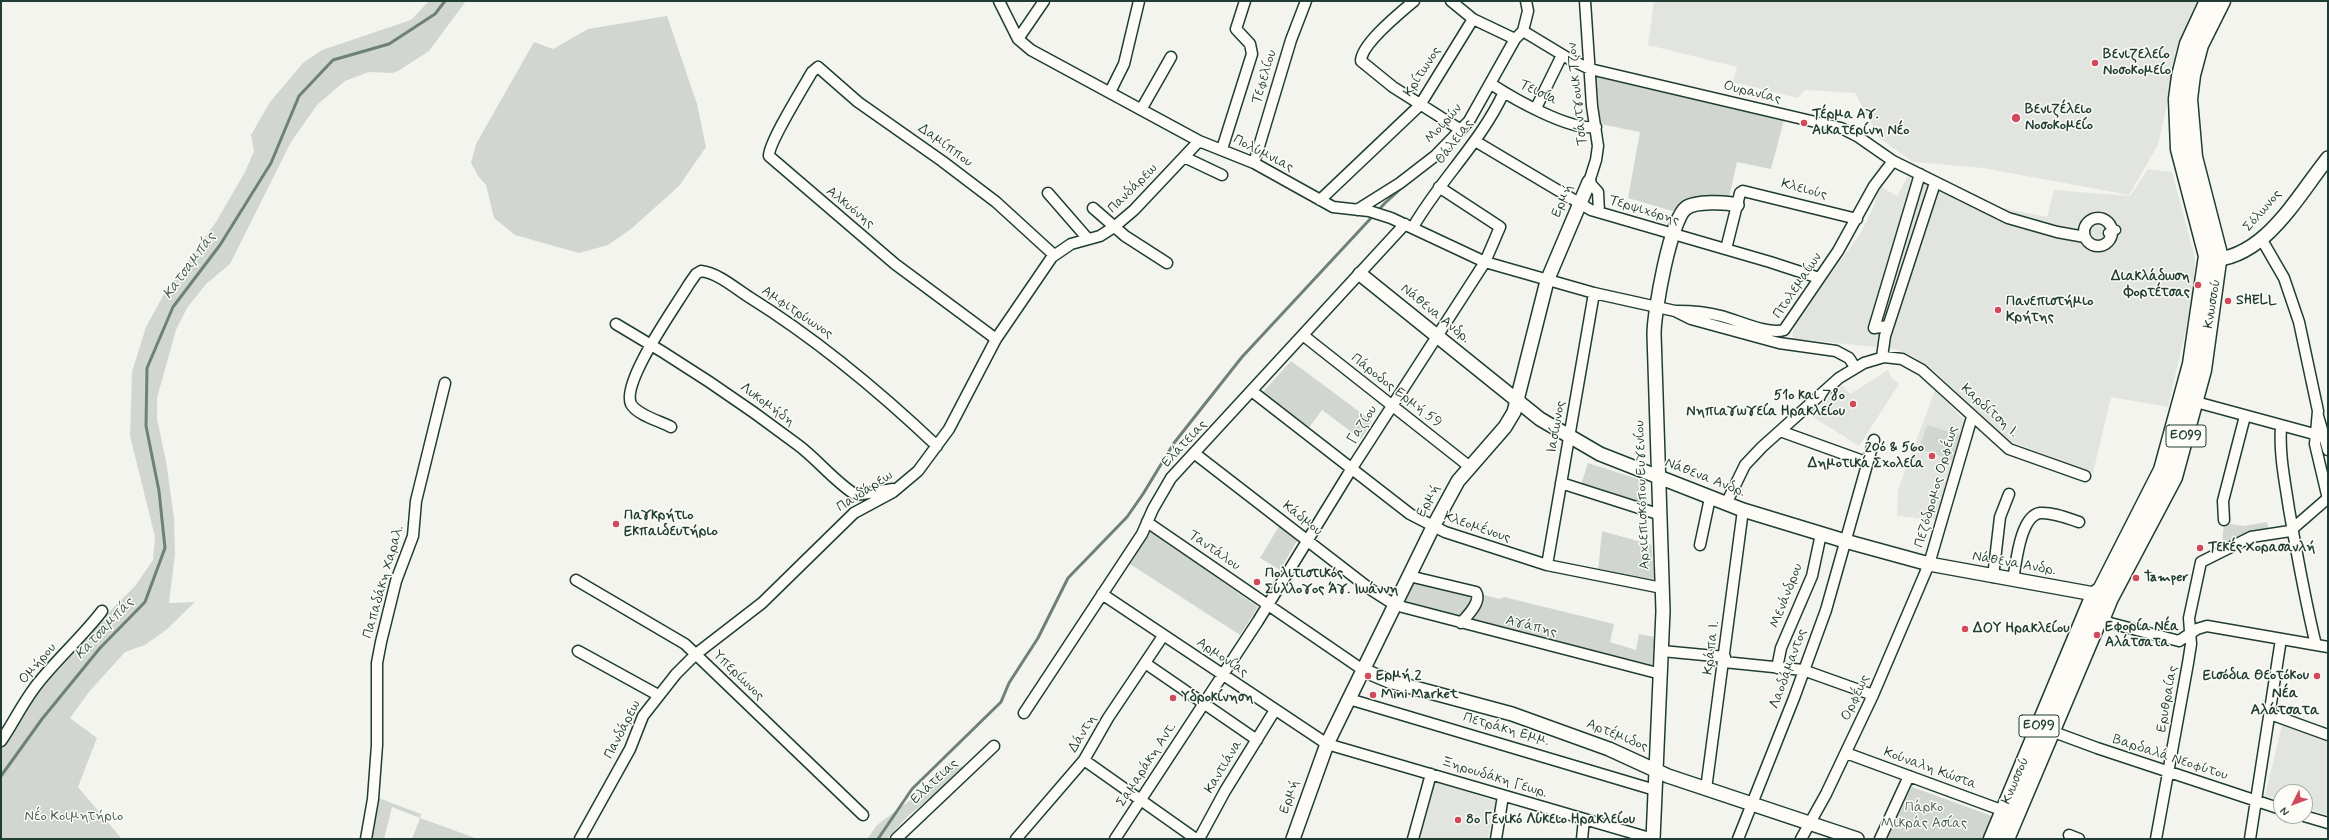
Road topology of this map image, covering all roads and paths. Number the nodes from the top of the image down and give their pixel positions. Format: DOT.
graph roads {
  1 [pos="999,1"];
  2 [pos="1044,1"];
  3 [pos="1139,1"];
  4 [pos="1245,1"];
  5 [pos="1306,1"];
  6 [pos="1414,1"];
  7 [pos="1451,1"];
  8 [pos="1526,1"];
  9 [pos="1584,1"];
  10 [pos="2208,1"];
  11 [pos="2222,1"];
  12 [pos="1473,19"];
  13 [pos="1523,31"];
  14 [pos="1018,38"];
  15 [pos="1515,39"];
  16 [pos="1562,55"];
  17 [pos="1171,57"];
  18 [pos="816,68"];
  19 [pos="1590,69"];
  20 [pos="1491,84"];
  21 [pos="1110,92"];
  22 [pos="1504,92"];
  23 [pos="1420,105"];
  24 [pos="1142,108"];
  25 [pos="1536,108"];
  26 [pos="1596,127"];
  27 [pos="1461,130"];
  28 [pos="1199,141"];
  29 [pos="1475,141"];
  30 [pos="1222,149"];
  31 [pos="1184,157"];
  32 [pos="2328,158"];
  33 [pos="1254,163"];
  34 [pos="1896,163"];
  35 [pos="1920,174"];
  36 [pos="1222,175"];
  37 [pos="1588,182"];
  38 [pos="1935,183"];
  39 [pos="1439,187"];
  40 [pos="1048,193"];
  41 [pos="1320,200"];
  42 [pos="1579,204"];
  43 [pos="1737,205"];
  44 [pos="1093,208"];
  45 [pos="1357,210"];
  46 [pos="1599,212"];
  47 [pos="1857,219"];
  48 [pos="1409,226"];
  49 [pos="1114,227"];
  50 [pos="1673,235"];
  51 [pos="2085,237"];
  52 [pos="1088,239"];
  53 [pos="2262,240"];
  54 [pos="1726,249"];
  55 [pos="1054,255"];
  56 [pos="2213,260"];
  57 [pos="1167,262"];
  58 [pos="1485,262"];
  59 [pos="1360,274"];
  60 [pos="1819,278"];
  61 [pos="1547,281"];
  62 [pos="1594,293"];
  63 [pos="1656,308"];
  64 [pos="1675,311"];
  65 [pos="616,324"];
  66 [pos="1888,326"];
  67 [pos="1780,331"];
  68 [pos="1436,334"];
  69 [pos="1304,336"];
  70 [pos="996,339"];
  71 [pos="1779,343"];
  72 [pos="652,345"];
  73 [pos="1882,358"];
  74 [pos="1855,367"];
  75 [pos="445,383"];
  76 [pos="1253,392"];
  77 [pos="1517,400"];
  78 [pos="2196,402"];
  79 [pos="1393,406"];
  80 [pos="2245,416"];
  81 [pos="2318,416"];
  82 [pos="1972,417"];
  83 [pos="2281,426"];
  84 [pos="671,427"];
  85 [pos="1780,431"];
  86 [pos="2314,434"];
  87 [pos="1570,437"];
  88 [pos="1874,440"];
  89 [pos="937,446"];
  90 [pos="2328,450"];
  91 [pos="1194,453"];
  92 [pos="1866,462"];
  93 [pos="1470,467"];
  94 [pos="1352,468"];
  95 [pos="2085,476"];
  96 [pos="1658,478"];
  97 [pos="1561,483"];
  98 [pos="900,487"];
  99 [pos="2009,494"];
  100 [pos="1710,498"];
  101 [pos="2328,498"];
  102 [pos="1726,504"];
  103 [pos="1743,510"];
  104 [pos="1658,514"];
  105 [pos="2224,520"];
  106 [pos="1148,522"];
  107 [pos="2080,522"];
  108 [pos="1433,528"];
  109 [pos="2292,529"];
  110 [pos="1821,534"];
  111 [pos="1307,541"];
  112 [pos="1845,541"];
  113 [pos="1700,545"];
  114 [pos="1929,564"];
  115 [pos="1547,565"];
  116 [pos="1409,576"];
  117 [pos="1993,578"];
  118 [pos="576,580"];
  119 [pos="2013,580"];
  120 [pos="1662,588"];
  121 [pos="1102,594"];
  122 [pos="2102,594"];
  123 [pos="1267,605"];
  124 [pos="1395,605"];
  125 [pos="102,611"];
  126 [pos="2096,616"];
  127 [pos="1461,624"];
  128 [pos="2189,635"];
  129 [pos="1164,636"];
  130 [pos="2281,639"];
  131 [pos="2316,645"];
  132 [pos="2328,647"];
  133 [pos="578,651"];
  134 [pos="1662,651"];
  135 [pos="696,654"];
  136 [pos="1725,660"];
  137 [pos="1145,663"];
  138 [pos="1777,668"];
  139 [pos="1363,670"];
  140 [pos="1804,670"];
  141 [pos="1661,674"];
  142 [pos="1223,675"];
  143 [pos="658,695"];
  144 [pos="1873,695"];
  145 [pos="1349,699"];
  146 [pos="1204,703"];
  147 [pos="1275,710"];
  148 [pos="1024,713"];
  149 [pos="2270,714"];
  150 [pos="2052,731"];
  151 [pos="2328,735"];
  152 [pos="1257,740"];
  153 [pos="1,741"];
  154 [pos="1327,744"];
  155 [pos="994,746"];
  156 [pos="1846,753"];
  157 [pos="1084,760"];
  158 [pos="1656,771"];
  159 [pos="2169,772"];
  160 [pos="1431,774"];
  161 [pos="1909,776"];
  162 [pos="1706,789"];
  163 [pos="1655,790"];
  164 [pos="1504,796"];
  165 [pos="1141,800"];
  166 [pos="2254,800"];
  167 [pos="1750,805"];
  168 [pos="2273,806"];
  169 [pos="2004,811"];
  170 [pos="863,815"];
  171 [pos="1584,819"];
  172 [pos="2313,819"];
  173 [pos="2328,823"];
  174 [pos="1810,824"];
  175 [pos="2069,835"];
  176 [pos="366,839"];
  177 [pos="580,839"];
  178 [pos="896,839"];
  179 [pos="1016,839"];
  180 [pos="1115,839"];
  181 [pos="1197,839"];
  182 [pos="1293,839"];
  183 [pos="1413,839"];
  184 [pos="1496,839"];
  185 [pos="1582,839"];
  186 [pos="1653,839"];
  187 [pos="1738,839"];
  188 [pos="1801,839"];
  189 [pos="1857,839"];
  190 [pos="1880,839"];
  191 [pos="1992,839"];
  192 [pos="2006,839"];
  193 [pos="2079,839"];
  194 [pos="2156,839"];
  195 [pos="2250,839"];
  1 -- 14 [label="street, Πολύμνιας"];
  2 -- 14 [label="street"];
  3 -- 21 [label="street"];
  4 -- 30 [label="street"];
  5 -- 33 [label="street, Τεφελίου"];
  6 -- 23 [label="street"];
  7 -- 12 [label="street"];
  8 -- 13 [label="street"];
  9 -- 19 [label="street, Τσάντγουικ Τζον"];
  10 -- 56 [label="main road, Κνωσσού / ΕΟ99"];
  11 -- 56 [label="main road, Κνωσσού / ΕΟ99"];
  12 -- 15 [label="street"];
  12 -- 23 [label="street, Κρίτωνος"];
  13 -- 15 [label="street, Μοιρών"];
  13 -- 16 [label="street, Ουρανίας"];
  14 -- 21 [label="street, Πολύμνιας"];
  15 -- 20 [label="street, Μοιρών"];
  16 -- 19 [label="street, Ουρανίας"];
  16 -- 25 [label="street"];
  17 -- 24 [label="street"];
  18 -- 55 [label="street, Δαμίππου"];
  18 -- 70 [label="street, Αλκυόνης"];
  19 -- 26 [label="street, Τσάντγουικ Τζον"];
  19 -- 34 [label="street, Ουρανίας"];
  20 -- 22 [label="street, Τεισία"];
  20 -- 27 [label="street, Μοιρών"];
  21 -- 24 [label="street, Πολύμνιας"];
  22 -- 25 [label="street, Τεισία"];
  22 -- 29 [label="street, Θάλειας"];
  23 -- 27 [label="street"];
  23 -- 41 [label="street, Κρίτωνος"];
  24 -- 28 [label="street, Πολύμνιας"];
  25 -- 26 [label="street, Τεισία"];
  26 -- 37 [label="street, Τσάντγουικ Τζον"];
  27 -- 45 [label="street, Μοιρών"];
  28 -- 30 [label="street, Πολύμνιας"];
  28 -- 31 [label="street, Πανδάρεω"];
  29 -- 39 [label="street, Θάλειας"];
  29 -- 42 [label="street, Τερψιχόρης"];
  30 -- 33 [label="street, Πολύμνιας"];
  31 -- 36 [label="street"];
  31 -- 49 [label="street, Πανδάρεω"];
  32 -- 53 [label="street, Σόλωνος"];
  33 -- 41 [label="street, Πολύμνιας"];
  34 -- 35 [label="street"];
  34 -- 47 [label="street, Πτολεμαίων"];
  35 -- 38 [label="street"];
  35 -- 66 [label="street"];
  37 -- 42 [label="street, Ερμή"];
  37 -- 46 [label="street"];
  38 -- 51 [label="street"];
  38 -- 66 [label="street"];
  39 -- 48 [label="street, Θάλειας"];
  39 -- 58 [label="street, Θάλειας"];
  40 -- 52 [label="street"];
  41 -- 45 [label="street, Πολύμνιας"];
  42 -- 46 [label="street, Τερψιχόρης"];
  42 -- 61 [label="street, Ερμή"];
  43 -- 47 [label="street, Κλειούς"];
  43 -- 50 [label="street, Αρχιεπισκόπου Ευγενίου"];
  43 -- 54 [label="street"];
  44 -- 49 [label="street"];
  45 -- 48 [label="street, Πολύμνιας"];
  46 -- 50 [label="street, Τερψιχόρης"];
  47 -- 60 [label="street, Πτολεμαίων"];
  48 -- 58 [label="street, Πολύμνιας"];
  48 -- 59 [label="street, Ελάτειας"];
  49 -- 52 [label="street, Πανδάρεω"];
  49 -- 57 [label="street"];
  50 -- 54 [label="street, Τερψιχόρης"];
  50 -- 63 [label="street, Αρχιεπισκόπου Ευγενίου"];
  51 -- 51 [label="street"];
  52 -- 55 [label="street, Πανδάρεω"];
  53 -- 56 [label="street, Σόλωνος"];
  53 -- 81 [label="street"];
  54 -- 60 [label="street, Τερψιχόρης"];
  55 -- 70 [label="street, Πανδάρεω"];
  56 -- 78 [label="main road, Κνωσσού / ΕΟ99"];
  56 -- 122 [label="main road, Κνωσσού / ΕΟ99"];
  58 -- 61 [label="street, Πολύμνιας"];
  58 -- 68 [label="street, Γαζίου"];
  59 -- 68 [label="street, Νάθενα Ανδρ."];
  59 -- 69 [label="street, Ελάτειας"];
  60 -- 67 [label="street, Πτολεμαίων"];
  61 -- 62 [label="street, Πτολεμαίων"];
  61 -- 77 [label="street, Ερμή"];
  62 -- 63 [label="street, Πτολεμαίων"];
  62 -- 87 [label="street, Ιασίωνος"];
  63 -- 64 [label="street, Πτολεμαίων"];
  63 -- 96 [label="street, Αρχιεπισκόπου Ευγενίου"];
  64 -- 67 [label="street, Πτολεμαίων"];
  64 -- 71 [label="street, Πτολεμαίων"];
  65 -- 72 [label="street, Λυκομήδη"];
  66 -- 73 [label="street"];
  67 -- 71 [label="street"];
  68 -- 77 [label="street, Νάθενα Ανδρ."];
  68 -- 79 [label="street, Γαζίου"];
  69 -- 76 [label="street, Ελάτειας"];
  69 -- 79 [label="street, Πάροδος Ερμή 59"];
  70 -- 89 [label="street, Πανδάρεω"];
  71 -- 74 [label="street, Πτολεμαίων"];
  72 -- 84 [label="street"];
  72 -- 89 [label="street, Αμφιτρύωνος"];
  72 -- 98 [label="street, Λυκομήδη"];
  73 -- 74 [label="street, Καρδίτση Ι."];
  73 -- 82 [label="street, Καρδίτση Ι."];
  74 -- 85 [label="street, Καρδίτση Ι."];
  75 -- 176 [label="street, Παπαδάκη Χαραλ."];
  76 -- 91 [label="street, Ελάτειας"];
  76 -- 94 [label="street, Κλεομένους"];
  77 -- 87 [label="street, Νάθενα Ανδρ."];
  77 -- 93 [label="street, Ερμή"];
  78 -- 80 [label="street"];
  78 -- 122 [label="main road, Κνωσσού / ΕΟ99"];
  79 -- 93 [label="street, Πάροδος Ερμή 59"];
  79 -- 94 [label="street, Γαζίου"];
  80 -- 83 [label="street"];
  80 -- 105 [label="street"];
  81 -- 86 [label="street"];
  81 -- 90 [label="street"];
  82 -- 95 [label="street, Καρδίτση Ι."];
  82 -- 114 [label="street, Πεζόδρομος Ορφέως"];
  83 -- 86 [label="street"];
  83 -- 109 [label="street"];
  85 -- 92 [label="street"];
  85 -- 102 [label="street, Καρδίτση Ι."];
  86 -- 101 [label="street"];
  87 -- 96 [label="street, Νάθενα Ανδρ."];
  87 -- 97 [label="street, Ιασίωνος"];
  88 -- 92 [label="street, Λαοδάμαντος"];
  89 -- 98 [label="street, Πανδάρεω"];
  91 -- 106 [label="street, Ελάτειας"];
  91 -- 111 [label="street, Κάδμου"];
  92 -- 112 [label="street, Λαοδάμαντος"];
  93 -- 108 [label="street, Ερμή"];
  94 -- 108 [label="street, Κλεομένους"];
  94 -- 111 [label="street, Γαζίου"];
  96 -- 100 [label="street, Νάθενα Ανδρ."];
  96 -- 104 [label="street, Αρχιεπισκόπου Ευγενίου"];
  97 -- 104 [label="street"];
  97 -- 115 [label="street, Ιασίωνος"];
  98 -- 135 [label="street, Πανδάρεω"];
  99 -- 117 [label="street"];
  100 -- 102 [label="street, Νάθενα Ανδρ."];
  100 -- 113 [label="street"];
  101 -- 109 [label="street"];
  102 -- 103 [label="street, Νάθενα Ανδρ."];
  103 -- 110 [label="street, Νάθενα Ανδρ."];
  103 -- 136 [label="street, Κράπα Ι."];
  104 -- 120 [label="street, Αρχιεπισκόπου Ευγενίου"];
  106 -- 121 [label="street, Ελάτειας"];
  106 -- 123 [label="street, Ταντάλου"];
  107 -- 119 [label="street"];
  108 -- 115 [label="street, Κλεομένους"];
  108 -- 116 [label="street, Ερμή"];
  109 -- 128 [label="street, Ερυθραίας"];
  109 -- 131 [label="street"];
  110 -- 112 [label="street, Νάθενα Ανδρ."];
  110 -- 138 [label="street, Μενάνδρου"];
  111 -- 123 [label="street, Γαζίου"];
  111 -- 124 [label="street, Κάδμου"];
  112 -- 114 [label="street, Νάθενα Ανδρ."];
  112 -- 140 [label="street, Λαοδάμαντος"];
  114 -- 117 [label="street, Νάθενα Ανδρ."];
  114 -- 144 [label="street, Ορφέως"];
  115 -- 120 [label="street, Κλεομένους"];
  116 -- 124 [label="street, Ερμή"];
  116 -- 127 [label="street"];
  117 -- 119 [label="street, Νάθενα Ανδρ."];
  118 -- 135 [label="street, Υπερίωνος"];
  119 -- 122 [label="street, Νάθενα Ανδρ."];
  120 -- 134 [label="street, Αρχιεπισκόπου Ευγενίου"];
  121 -- 129 [label="street, Αρμονίας"];
  121 -- 148 [label="street, Ελάτειας"];
  122 -- 126 [label="main road, ΕΟ99"];
  123 -- 139 [label="street, Ταντάλου"];
  123 -- 142 [label="street, Σαμαράκη Αντ."];
  124 -- 127 [label="street, Αγάπης"];
  124 -- 139 [label="street, Ερμή"];
  125 -- 153 [label="street, Ομήρου"];
  126 -- 128 [label="street"];
  126 -- 150 [label="main road, Κνωσσού / ΕΟ99"];
  126 -- 169 [label="main road, Κνωσσού / ΕΟ99"];
  127 -- 141 [label="street, Αγάπης"];
  128 -- 130 [label="street"];
  128 -- 159 [label="street, Ερυθραίας"];
  129 -- 137 [label="street, Δάντη"];
  129 -- 142 [label="street, Αρμονίας"];
  130 -- 131 [label="street"];
  130 -- 149 [label="street"];
  131 -- 132 [label="street"];
  133 -- 143 [label="street"];
  134 -- 136 [label="street"];
  134 -- 141 [label="street, Αρχιεπισκόπου Ευγενίου"];
  135 -- 143 [label="street, Πανδάρεω"];
  135 -- 170 [label="street, Υπερίωνος"];
  136 -- 138 [label="street"];
  136 -- 162 [label="street, Κράπα Ι."];
  137 -- 146 [label="street"];
  137 -- 157 [label="street, Δάντη"];
  138 -- 140 [label="street"];
  139 -- 145 [label="street, Ερμή"];
  139 -- 158 [label="street, Αρτέμιδος"];
  140 -- 144 [label="street"];
  140 -- 167 [label="street, Λαοδάμαντος"];
  141 -- 158 [label="street, Αρχιεπισκόπου Ευγενίου"];
  142 -- 146 [label="street, Σαμαράκη Αντ."];
  142 -- 147 [label="street, Αρμονίας"];
  143 -- 177 [label="street, Πανδάρεω"];
  144 -- 156 [label="street, Ορφέως"];
  145 -- 154 [label="street, Ερμή"];
  145 -- 163 [label="street, Πετράκη Εμμ."];
  146 -- 152 [label="street"];
  146 -- 165 [label="street, Σαμαράκη Αντ."];
  147 -- 152 [label="street, Καντιάνα"];
  147 -- 154 [label="street, Αρμονίας"];
  149 -- 151 [label="street"];
  149 -- 166 [label="street"];
  150 -- 159 [label="street, Βαρδαλά Νεοφύτου"];
  150 -- 192 [label="main road, Κνωσσού / ΕΟ99"];
  152 -- 181 [label="street, Καντιάνα"];
  154 -- 160 [label="street, Ξηρουδάκη Γεωρ."];
  154 -- 182 [label="street, Ερμή"];
  155 -- 178 [label="street, Ελάτειας"];
  156 -- 161 [label="street, Κούναλη Κώστα"];
  156 -- 174 [label="street, Ορφέως"];
  157 -- 165 [label="street"];
  157 -- 179 [label="street, Δάντη"];
  158 -- 162 [label="street, Αρτέμιδος"];
  158 -- 163 [label="street, Αρχιεπισκόπου Ευγενίου"];
  159 -- 166 [label="street, Βαρδαλά Νεοφύτου"];
  159 -- 194 [label="street, Ερυθραίας"];
  160 -- 164 [label="street, Ξηρουδάκη Γεωρ."];
  160 -- 183 [label="street"];
  161 -- 169 [label="street, Κούναλη Κώστα"];
  161 -- 190 [label="street"];
  162 -- 167 [label="street, Αρτέμιδος"];
  163 -- 186 [label="street, Αρχιεπισκόπου Ευγενίου"];
  164 -- 171 [label="street, Ξηρουδάκη Γεωρ."];
  164 -- 184 [label="street"];
  165 -- 180 [label="street, Σαμαράκη Αντ."];
  165 -- 181 [label="street"];
  166 -- 168 [label="street, Βαρδαλά Νεοφύτου"];
  166 -- 195 [label="street"];
  167 -- 174 [label="street, Αρτέμιδος"];
  167 -- 187 [label="street, Λαοδάμαντος"];
  169 -- 191 [label="main road, Κνωσσού / ΕΟ99"];
  171 -- 185 [label="street"];
  171 -- 186 [label="street, Ξηρουδάκη Γεωρ."];
  172 -- 173 [label="street"];
  174 -- 188 [label="street, Ορφέως"];
  174 -- 189 [label="street, Αρτέμιδος"];
  175 -- 193 [label="street"];
}
